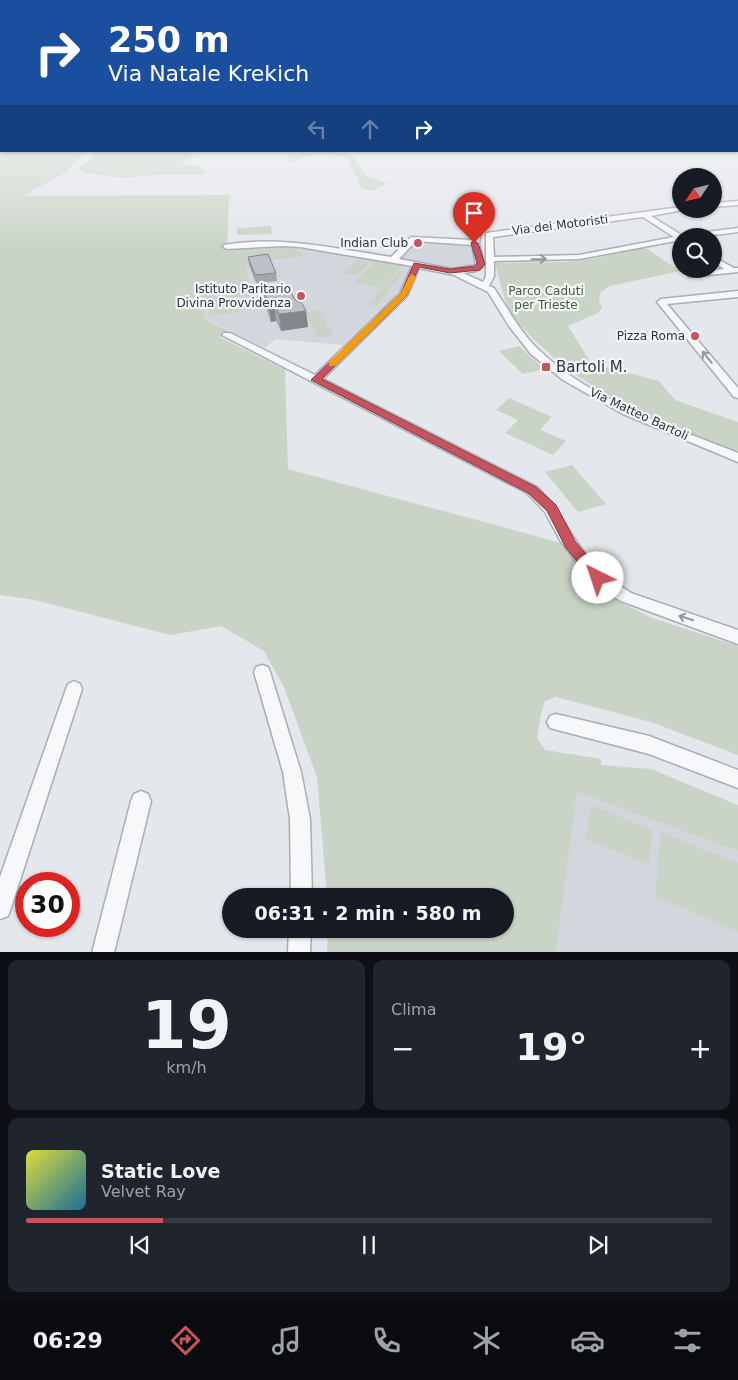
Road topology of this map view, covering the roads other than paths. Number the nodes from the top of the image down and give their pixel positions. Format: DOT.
graph roads {
  1 [pos="738,203"];
  2 [pos="722,204"];
  3 [pos="672,210"];
  4 [pos="644,214"];
  5 [pos="738,230"];
  6 [pos="477,232"];
  7 [pos="672,232"];
  8 [pos="722,232"];
  9 [pos="672,240"];
  10 [pos="474,243"];
  11 [pos="227,247"];
  12 [pos="490,259"];
  13 [pos="393,260"];
  14 [pos="417,264"];
  15 [pos="722,264"];
  16 [pos="450,271"];
  17 [pos="736,272"];
  18 [pos="722,273"];
  19 [pos="485,286"];
  20 [pos="738,294"];
  21 [pos="227,335"];
  22 [pos="316,380"];
  23 [pos="738,395"];
  24 [pos="738,458"];
  25 [pos="735,635"];
  26 [pos="262,672"];
  27 [pos="74,689"];
  28 [pos="556,722"];
  29 [pos="738,778"];
  30 [pos="142,801"];
  31 [pos="302,888"];
  32 [pos="0,908"];
  33 [pos="300,938"];
  34 [pos="103,952"];
  35 [pos="299,952"];
  1 -- 2 [label="street"];
  3 -- 4 [label="street, Via dei Motoristi"];
  4 -- 7 [label="street"];
  4 -- 12 [label="street, Via dei Motoristi"];
  5 -- 8 [label="street"];
  6 -- 10 [label="street"];
  12 -- 9 [label="street, one-way"];
  10 -- 13 [label="street"];
  10 -- 16 [label="street"];
  11 -- 13 [label="street, Via Matteo Bartoli"];
  12 -- 19 [label="street, Via dei Motoristi"];
  13 -- 14 [label="street, Via Matteo Bartoli"];
  14 -- 16 [label="street, Via Matteo Bartoli"];
  14 -- 22 [label="street"];
  15 -- 17 [label="street"];
  16 -- 19 [label="street, Via Matteo Bartoli"];
  17 -- 18 [label="street"];
  19 -- 24 [label="street, Via Matteo Bartoli"];
  23 -- 20 [label="street, one-way"];
  21 -- 22 [label="street"];
  25 -- 22 [label="street, one-way"];
  26 -- 31 [label="street"];
  27 -- 32 [label="street"];
  28 -- 29 [label="street"];
  30 -- 34 [label="street"];
  33 -- 35 [label="street"];
}
